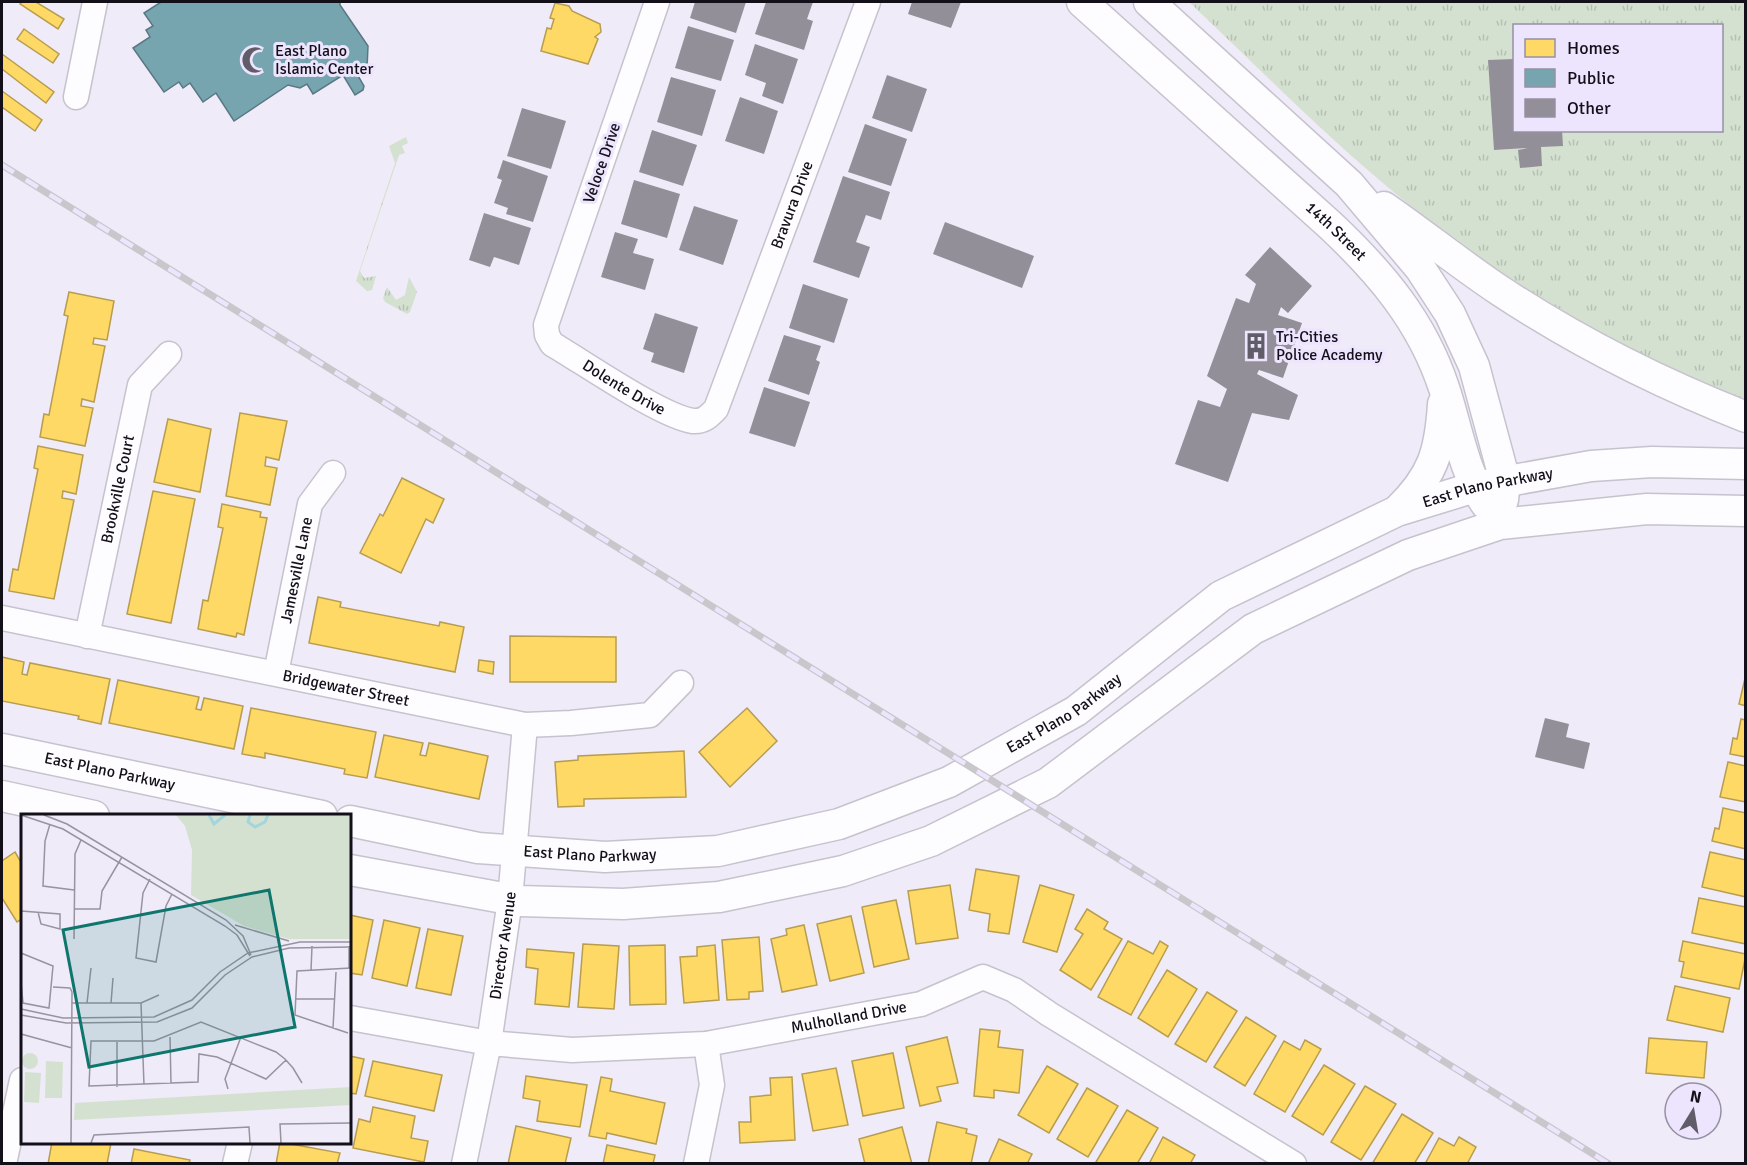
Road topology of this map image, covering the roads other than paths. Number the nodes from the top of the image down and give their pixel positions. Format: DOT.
graph roads {
  1 [pos="95,2"];
  2 [pos="657,2"];
  3 [pos="868,2"];
  4 [pos="1149,2"];
  5 [pos="1102,8"];
  6 [pos="76,97"];
  7 [pos="1349,184"];
  8 [pos="546,325"];
  9 [pos="169,354"];
  10 [pos="1444,386"];
  11 [pos="716,409"];
  12 [pos="1746,417"];
  13 [pos="1746,464"];
  14 [pos="333,473"];
  15 [pos="1504,481"];
  16 [pos="1475,487"];
  17 [pos="1397,511"];
  18 [pos="1746,511"];
  19 [pos="1500,524"];
  20 [pos="1221,596"];
  21 [pos="2,618"];
  22 [pos="1253,629"];
  23 [pos="87,636"];
  24 [pos="276,673"];
  25 [pos="681,683"];
  26 [pos="525,725"];
  27 [pos="2,749"];
  28 [pos="2,796"];
  29 [pos="85,814"];
  30 [pos="312,814"];
  31 [pos="351,821"];
  32 [pos="514,852"];
  33 [pos="351,870"];
  34 [pos="510,900"];
  35 [pos="351,1018"];
  36 [pos="489,1043"];
  37 [pos="706,1044"];
  38 [pos="21,1084"];
  39 [pos="240,1144"];
  40 [pos="4,1154"];
  41 [pos="1290,1162"];
  42 [pos="236,1164"];
  43 [pos="464,1164"];
  44 [pos="696,1164"];
  1 -- 6 [label="street"];
  2 -- 8 [label="street, Veloce Drive"];
  3 -- 11 [label="street, Bravura Drive"];
  4 -- 7 [label="main road"];
  5 -- 10 [label="main road, 14th Street"];
  7 -- 12 [label="main road"];
  7 -- 15 [label="main road"];
  8 -- 11 [label="street, Dolente Drive"];
  9 -- 23 [label="street, Brookville Court"];
  10 -- 16 [label="main road, 14th Street"];
  10 -- 17 [label="main road"];
  13 -- 15 [label="main road, East Plano Parkway"];
  14 -- 24 [label="street, Jamesville Lane"];
  15 -- 16 [label="main road, East Plano Parkway"];
  15 -- 19 [label="main road"];
  16 -- 17 [label="main road, East Plano Parkway"];
  16 -- 19 [label="main road, 14th Street"];
  17 -- 20 [label="main road, East Plano Parkway"];
  18 -- 19 [label="main road"];
  19 -- 22 [label="main road"];
  20 -- 22 [label="main road"];
  20 -- 32 [label="main road, East Plano Parkway"];
  21 -- 23 [label="street, Bridgewater Street"];
  22 -- 34 [label="main road"];
  23 -- 24 [label="street, Bridgewater Street"];
  24 -- 26 [label="street, Bridgewater Street"];
  25 -- 26 [label="street, Bridgewater Street"];
  26 -- 32 [label="street, Director Avenue"];
  27 -- 30 [label="main road, East Plano Parkway"];
  28 -- 29 [label="main road"];
  31 -- 32 [label="main road, East Plano Parkway"];
  32 -- 34 [label="street, Director Avenue"];
  33 -- 34 [label="main road"];
  34 -- 36 [label="street, Director Avenue"];
  35 -- 36 [label="street, Mulholland Drive"];
  36 -- 37 [label="street, Mulholland Drive"];
  36 -- 43 [label="street, Director Avenue"];
  37 -- 41 [label="street, Mulholland Drive"];
  37 -- 44 [label="street"];
  38 -- 40 [label="street"];
  39 -- 42 [label="street"];
}
